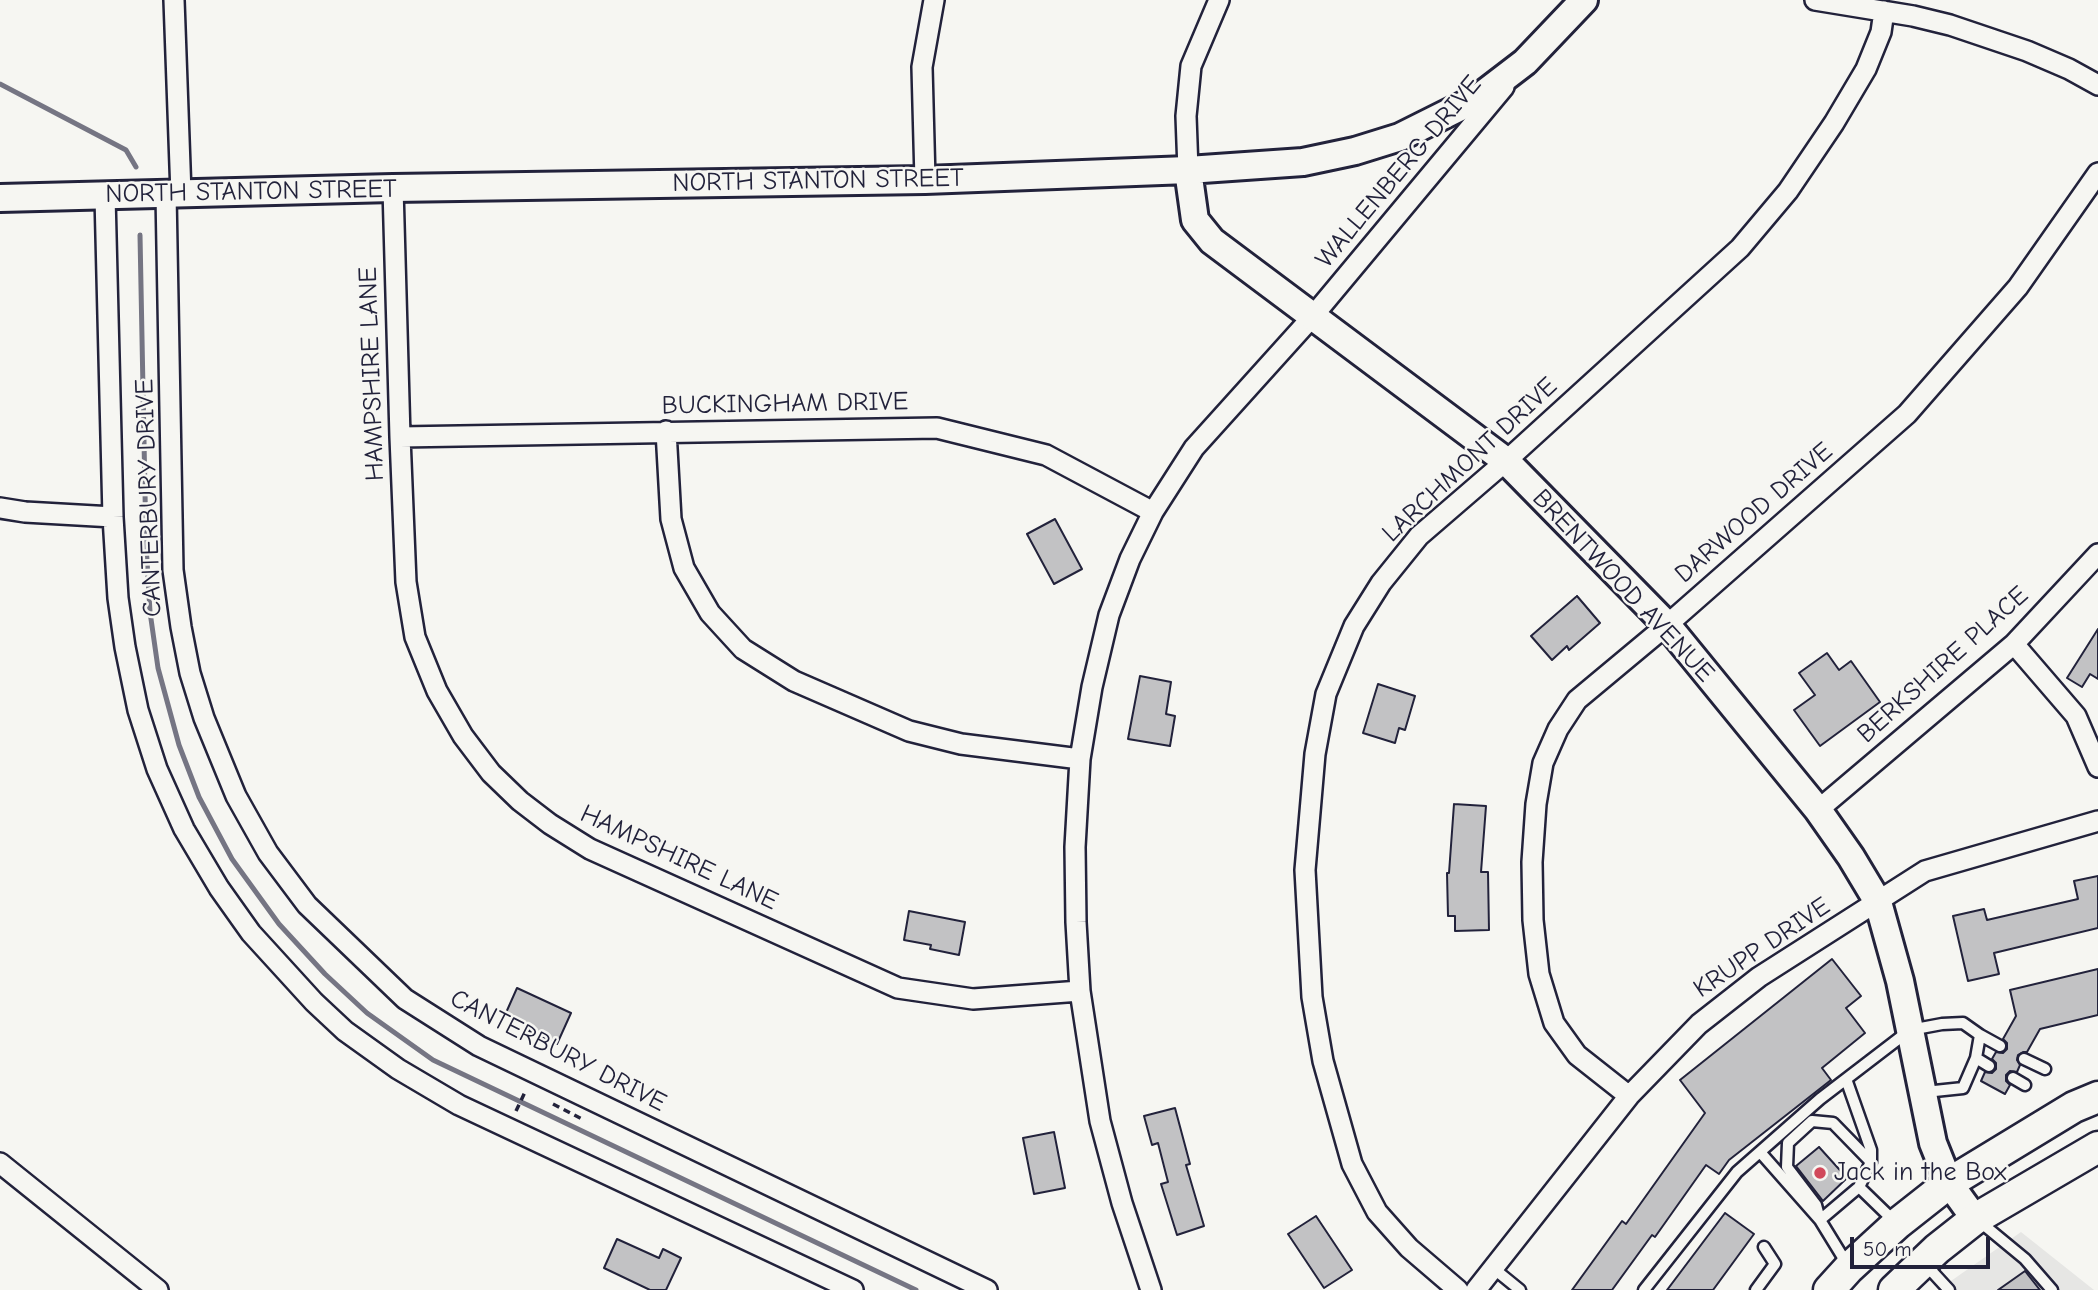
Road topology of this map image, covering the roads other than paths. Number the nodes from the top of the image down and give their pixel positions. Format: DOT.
graph roads {
  1 [pos="174,0"];
  2 [pos="934,0"];
  3 [pos="1219,0"];
  4 [pos="1584,0"];
  5 [pos="1815,0"];
  6 [pos="1884,11"];
  7 [pos="1525,62"];
  8 [pos="2098,85"];
  9 [pos="1188,170"];
  10 [pos="2098,173"];
  11 [pos="925,180"];
  12 [pos="393,188"];
  13 [pos="174,194"];
  14 [pos="105,196"];
  15 [pos="0,198"];
  16 [pos="1313,316"];
  17 [pos="666,431"];
  18 [pos="400,437"];
  19 [pos="1506,461"];
  20 [pos="0,508"];
  21 [pos="1153,512"];
  22 [pos="113,517"];
  23 [pos="2098,554"];
  24 [pos="1667,625"];
  25 [pos="2014,644"];
  26 [pos="1080,759"];
  27 [pos="2098,767"];
  28 [pos="1818,810"];
  29 [pos="2098,821"];
  30 [pos="1878,902"];
  31 [pos="1080,991"];
  32 [pos="1910,1030"];
  33 [pos="1980,1035"];
  34 [pos="2000,1046"];
  35 [pos="1976,1058"];
  36 [pos="2024,1059"];
  37 [pos="1989,1066"];
  38 [pos="2045,1069"];
  39 [pos="2013,1078"];
  40 [pos="1846,1079"];
  41 [pos="2025,1085"];
  42 [pos="1923,1092"];
  43 [pos="1629,1096"];
  44 [pos="2098,1097"];
  45 [pos="2098,1147"];
  46 [pos="1760,1152"];
  47 [pos="1871,1162"];
  48 [pos="0,1163"];
  49 [pos="1950,1183"];
  50 [pos="1859,1187"];
  51 [pos="1975,1219"];
  52 [pos="1820,1220"];
  53 [pos="1896,1224"];
  54 [pos="1764,1247"];
  55 [pos="1923,1262"];
  56 [pos="1493,1268"];
  57 [pos="1849,1268"];
  58 [pos="158,1290"];
  59 [pos="853,1290"];
  60 [pos="987,1290"];
  61 [pos="1151,1290"];
  62 [pos="1458,1290"];
  63 [pos="1476,1290"];
  64 [pos="1520,1290"];
  65 [pos="1644,1290"];
  66 [pos="1756,1290"];
  67 [pos="1829,1290"];
  68 [pos="1894,1290"];
  69 [pos="1949,1290"];
  70 [pos="2052,1290"];
  1 -- 13 [label="street, CANTERBURY DRIVE"];
  2 -- 11 [label="street"];
  3 -- 9 [label="street"];
  4 -- 7 [label="street, NORTH STANTON STREET"];
  5 -- 6 [label="street"];
  6 -- 8 [label="street"];
  6 -- 19 [label="street, LARCHMONT DRIVE"];
  7 -- 9 [label="street, NORTH STANTON STREET"];
  7 -- 16 [label="street, WALLENBERG DRIVE"];
  9 -- 11 [label="street, NORTH STANTON STREET"];
  9 -- 16 [label="street, BRENTWOOD AVENUE"];
  10 -- 24 [label="street, DARWOOD DRIVE"];
  11 -- 12 [label="street, NORTH STANTON STREET"];
  12 -- 13 [label="street, NORTH STANTON STREET"];
  12 -- 18 [label="street, HAMPSHIRE LANE"];
  13 -- 14 [label="street, NORTH STANTON STREET"];
  13 -- 60 [label="street, CANTERBURY DRIVE"];
  14 -- 15 [label="street, NORTH STANTON STREET"];
  14 -- 22 [label="street, CANTERBURY DRIVE"];
  16 -- 19 [label="street, BRENTWOOD AVENUE"];
  16 -- 21 [label="street, WALLENBERG DRIVE"];
  17 -- 18 [label="street, BUCKINGHAM DRIVE"];
  17 -- 21 [label="street, BUCKINGHAM DRIVE"];
  17 -- 26 [label="street"];
  18 -- 31 [label="street, HAMPSHIRE LANE"];
  19 -- 24 [label="street, BRENTWOOD AVENUE"];
  19 -- 62 [label="street, LARCHMONT DRIVE"];
  20 -- 22 [label="street"];
  21 -- 26 [label="street, WALLENBERG DRIVE"];
  22 -- 59 [label="street, CANTERBURY DRIVE"];
  23 -- 25 [label="street, BERKSHIRE PLACE"];
  24 -- 28 [label="street, BRENTWOOD AVENUE"];
  24 -- 43 [label="street, DARWOOD DRIVE"];
  25 -- 27 [label="street"];
  25 -- 28 [label="street, BERKSHIRE PLACE"];
  26 -- 31 [label="street, WALLENBERG DRIVE"];
  28 -- 30 [label="street, BRENTWOOD AVENUE"];
  29 -- 30 [label="street, KRUPP DRIVE"];
  30 -- 32 [label="street, BRENTWOOD AVENUE"];
  30 -- 43 [label="street, KRUPP DRIVE"];
  31 -- 61 [label="street, WALLENBERG DRIVE"];
  32 -- 33 [label="lane"];
  32 -- 40 [label="lane"];
  32 -- 42 [label="street, BRENTWOOD AVENUE"];
  33 -- 34 [label="lane"];
  33 -- 35 [label="lane"];
  35 -- 37 [label="lane"];
  35 -- 42 [label="lane"];
  36 -- 38 [label="lane"];
  39 -- 41 [label="lane"];
  40 -- 46 [label="lane"];
  40 -- 47 [label="lane"];
  42 -- 49 [label="street, BRENTWOOD AVENUE"];
  43 -- 56 [label="street, KRUPP DRIVE"];
  44 -- 49 [label="main road"];
  45 -- 51 [label="main road"];
  46 -- 52 [label="lane"];
  46 -- 65 [label="lane"];
  47 -- 50 [label="lane"];
  47 -- 52 [label="lane"];
  48 -- 58 [label="street"];
  49 -- 51 [label="street, BRENTWOOD AVENUE"];
  49 -- 53 [label="main road"];
  50 -- 52 [label="lane"];
  50 -- 53 [label="lane"];
  51 -- 55 [label="main road"];
  51 -- 70 [label="lane"];
  52 -- 57 [label="lane"];
  53 -- 57 [label="main road"];
  54 -- 66 [label="lane"];
  55 -- 68 [label="main road"];
  55 -- 69 [label="lane"];
  56 -- 63 [label="street, KRUPP DRIVE"];
  56 -- 64 [label="lane"];
  57 -- 67 [label="main road"];
}
